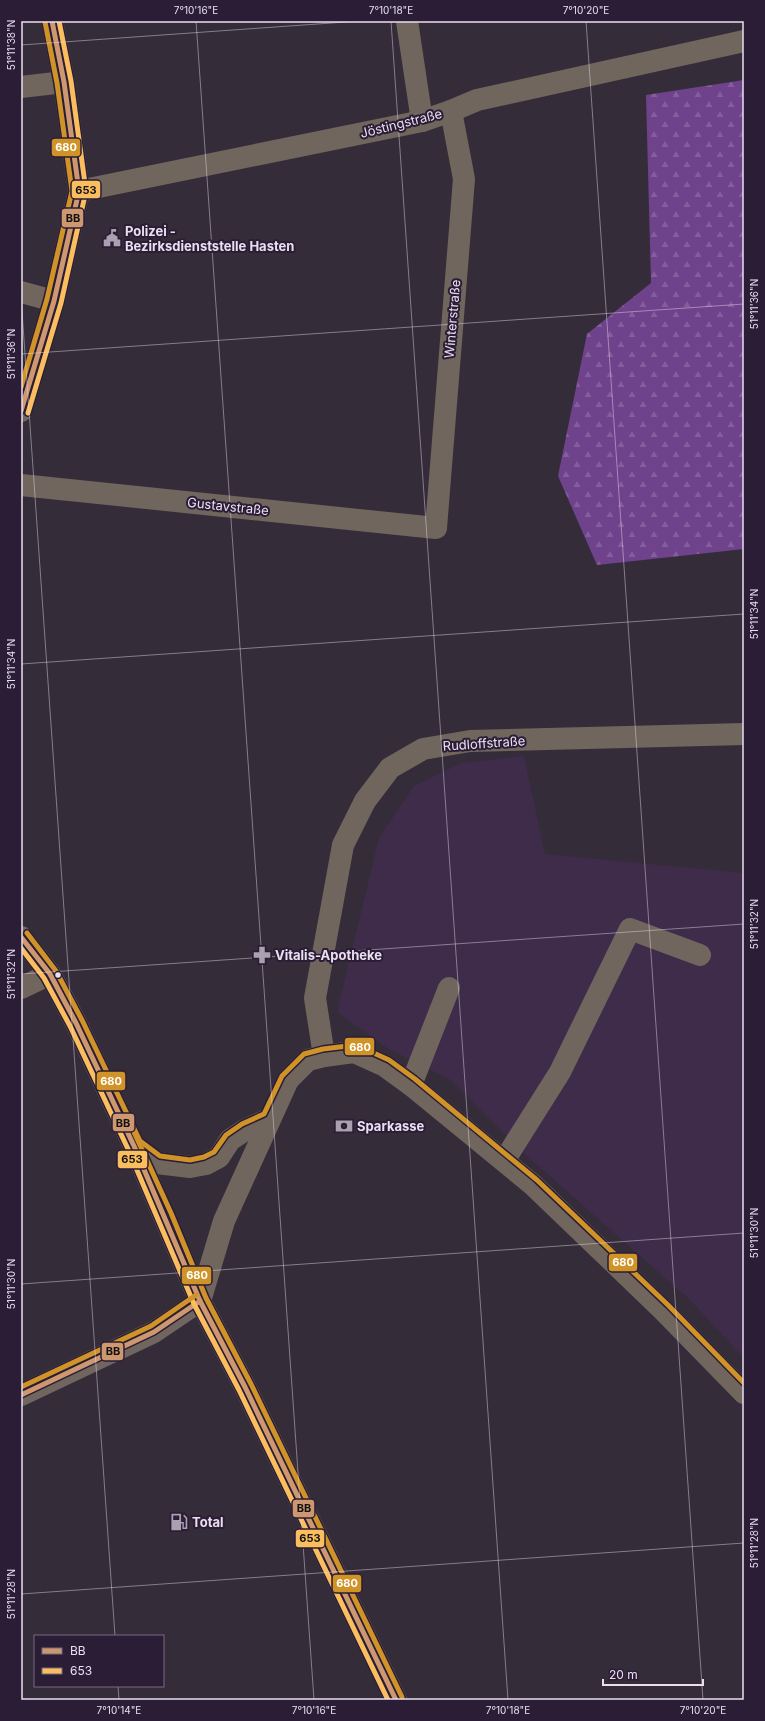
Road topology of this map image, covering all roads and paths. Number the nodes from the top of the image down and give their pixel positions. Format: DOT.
graph roads {
  1 [pos="52,21"];
  2 [pos="407,21"];
  3 [pos="744,41"];
  4 [pos="64,82"];
  5 [pos="21,87"];
  6 [pos="451,111"];
  7 [pos="422,121"];
  8 [pos="79,191"];
  9 [pos="21,292"];
  10 [pos="54,300"];
  11 [pos="21,411"];
  12 [pos="21,485"];
  13 [pos="436,528"];
  14 [pos="744,734"];
  15 [pos="21,936"];
  16 [pos="700,955"];
  17 [pos="50,974"];
  18 [pos="21,988"];
  19 [pos="449,988"];
  20 [pos="324,1056"];
  21 [pos="411,1085"];
  22 [pos="269,1119"];
  23 [pos="134,1146"];
  24 [pos="504,1161"];
  25 [pos="200,1301"];
  26 [pos="744,1393"];
  27 [pos="21,1395"];
  28 [pos="396,1700"];
  1 -- 4 [label="street"];
  2 -- 7 [label="street"];
  3 -- 6 [label="street, Jöstingstraße"];
  4 -- 5 [label="street"];
  4 -- 8 [label="street"];
  6 -- 7 [label="street, Jöstingstraße"];
  6 -- 13 [label="street, Winterstraße"];
  7 -- 8 [label="street, Jöstingstraße"];
  8 -- 10 [label="street"];
  9 -- 10 [label="street"];
  10 -- 11 [label="street"];
  12 -- 13 [label="street, Gustavstraße"];
  14 -- 20 [label="street, Rudloffstraße"];
  15 -- 17 [label="main road"];
  16 -- 24 [label="street"];
  17 -- 18 [label="street"];
  17 -- 23 [label="main road"];
  19 -- 21 [label="street"];
  20 -- 21 [label="street"];
  20 -- 22 [label="street"];
  21 -- 24 [label="street"];
  22 -- 23 [label="street"];
  22 -- 25 [label="street"];
  23 -- 25 [label="main road"];
  24 -- 26 [label="street"];
  25 -- 27 [label="main road"];
  25 -- 28 [label="main road"];
}
